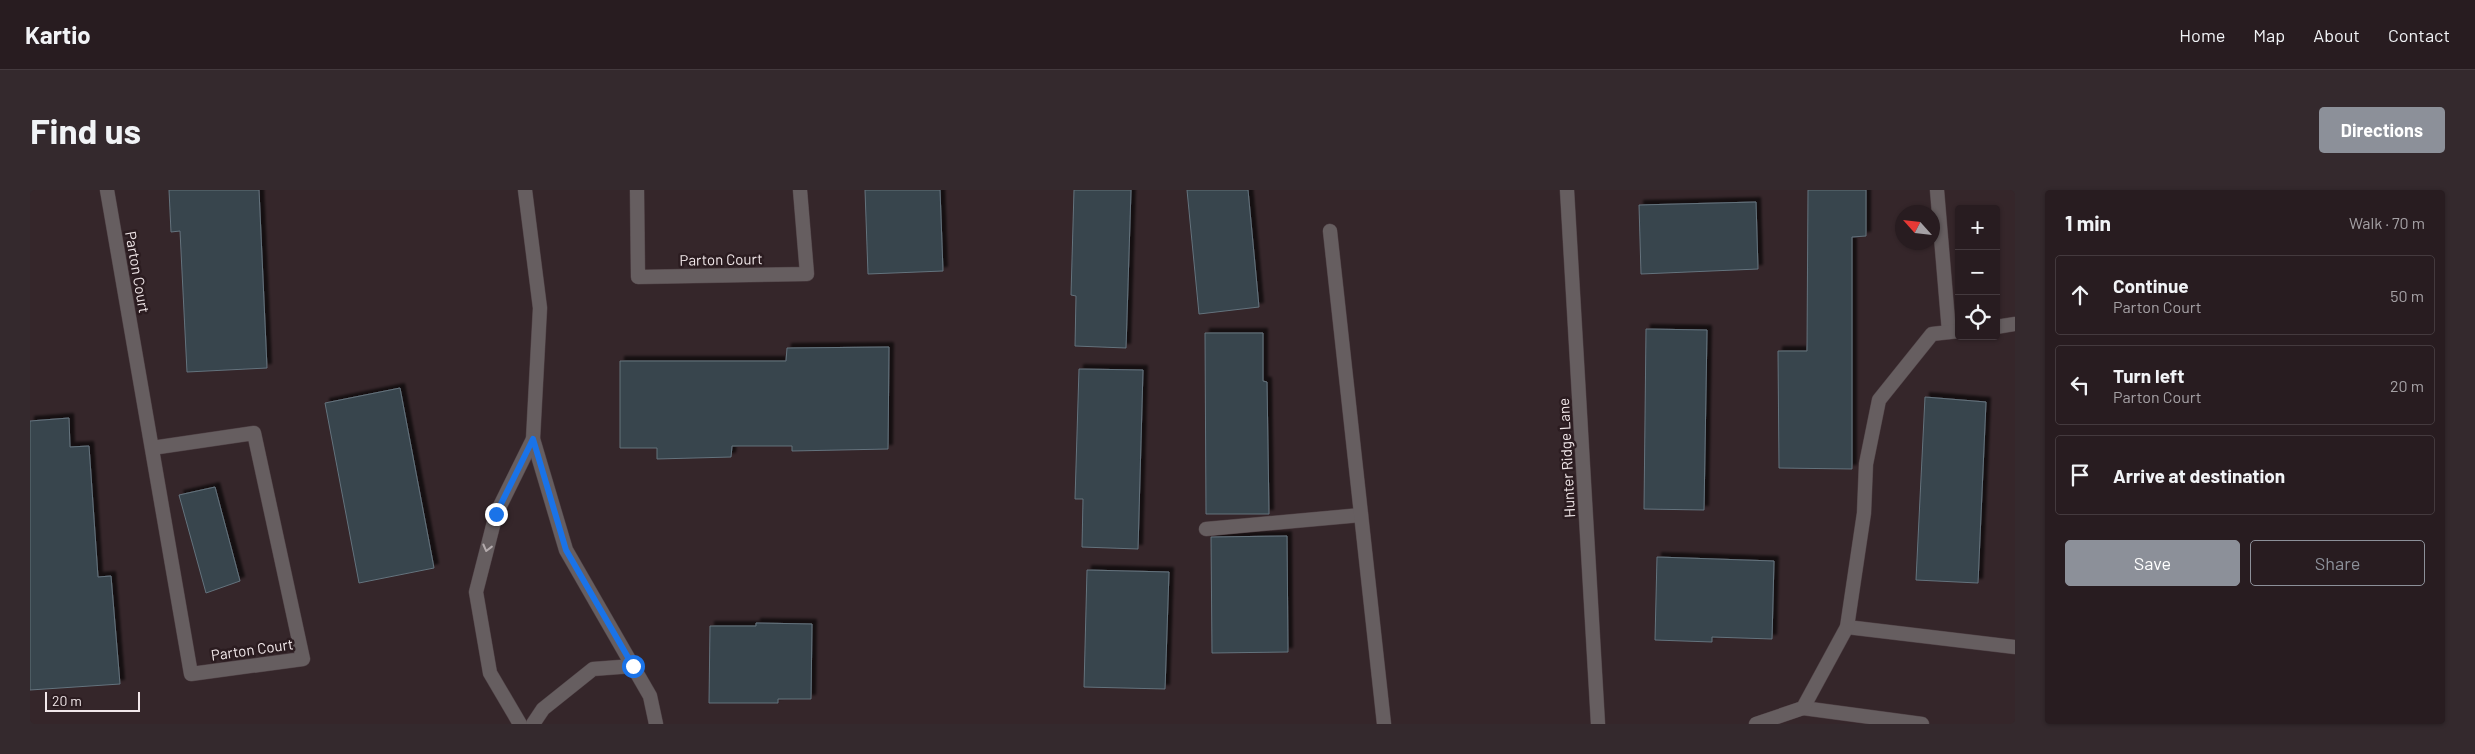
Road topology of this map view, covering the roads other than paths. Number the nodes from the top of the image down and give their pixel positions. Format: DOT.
graph roads {
  1 [pos="107,190"];
  2 [pos="525,190"];
  3 [pos="637,190"];
  4 [pos="800,190"];
  5 [pos="1567,190"];
  6 [pos="1937,190"];
  7 [pos="1330,231"];
  8 [pos="2015,324"];
  9 [pos="2000,326"];
  10 [pos="1954,332"];
  11 [pos="533,439"];
  12 [pos="152,448"];
  13 [pos="1361,515"];
  14 [pos="1206,529"];
  15 [pos="1847,626"];
  16 [pos="2015,647"];
  17 [pos="633,666"];
  18 [pos="1803,708"];
  19 [pos="520,724"];
  20 [pos="533,724"];
  21 [pos="656,724"];
  22 [pos="1384,724"];
  23 [pos="1598,724"];
  24 [pos="1756,724"];
  25 [pos="1922,724"];
  1 -- 12 [label="street, Parton Court"];
  2 -- 11 [label="street"];
  3 -- 4 [label="street, Parton Court"];
  5 -- 23 [label="street, Hunter Ridge Lane"];
  6 -- 10 [label="street"];
  7 -- 13 [label="street"];
  8 -- 9 [label="street"];
  10 -- 15 [label="street"];
  11 -- 17 [label="street"];
  11 -- 19 [label="street, one-way"];
  12 -- 12 [label="street, Parton Court"];
  13 -- 14 [label="street"];
  13 -- 22 [label="street"];
  15 -- 16 [label="street"];
  15 -- 18 [label="street"];
  17 -- 20 [label="street"];
  17 -- 21 [label="street"];
  18 -- 24 [label="street"];
  18 -- 25 [label="street"];
}
